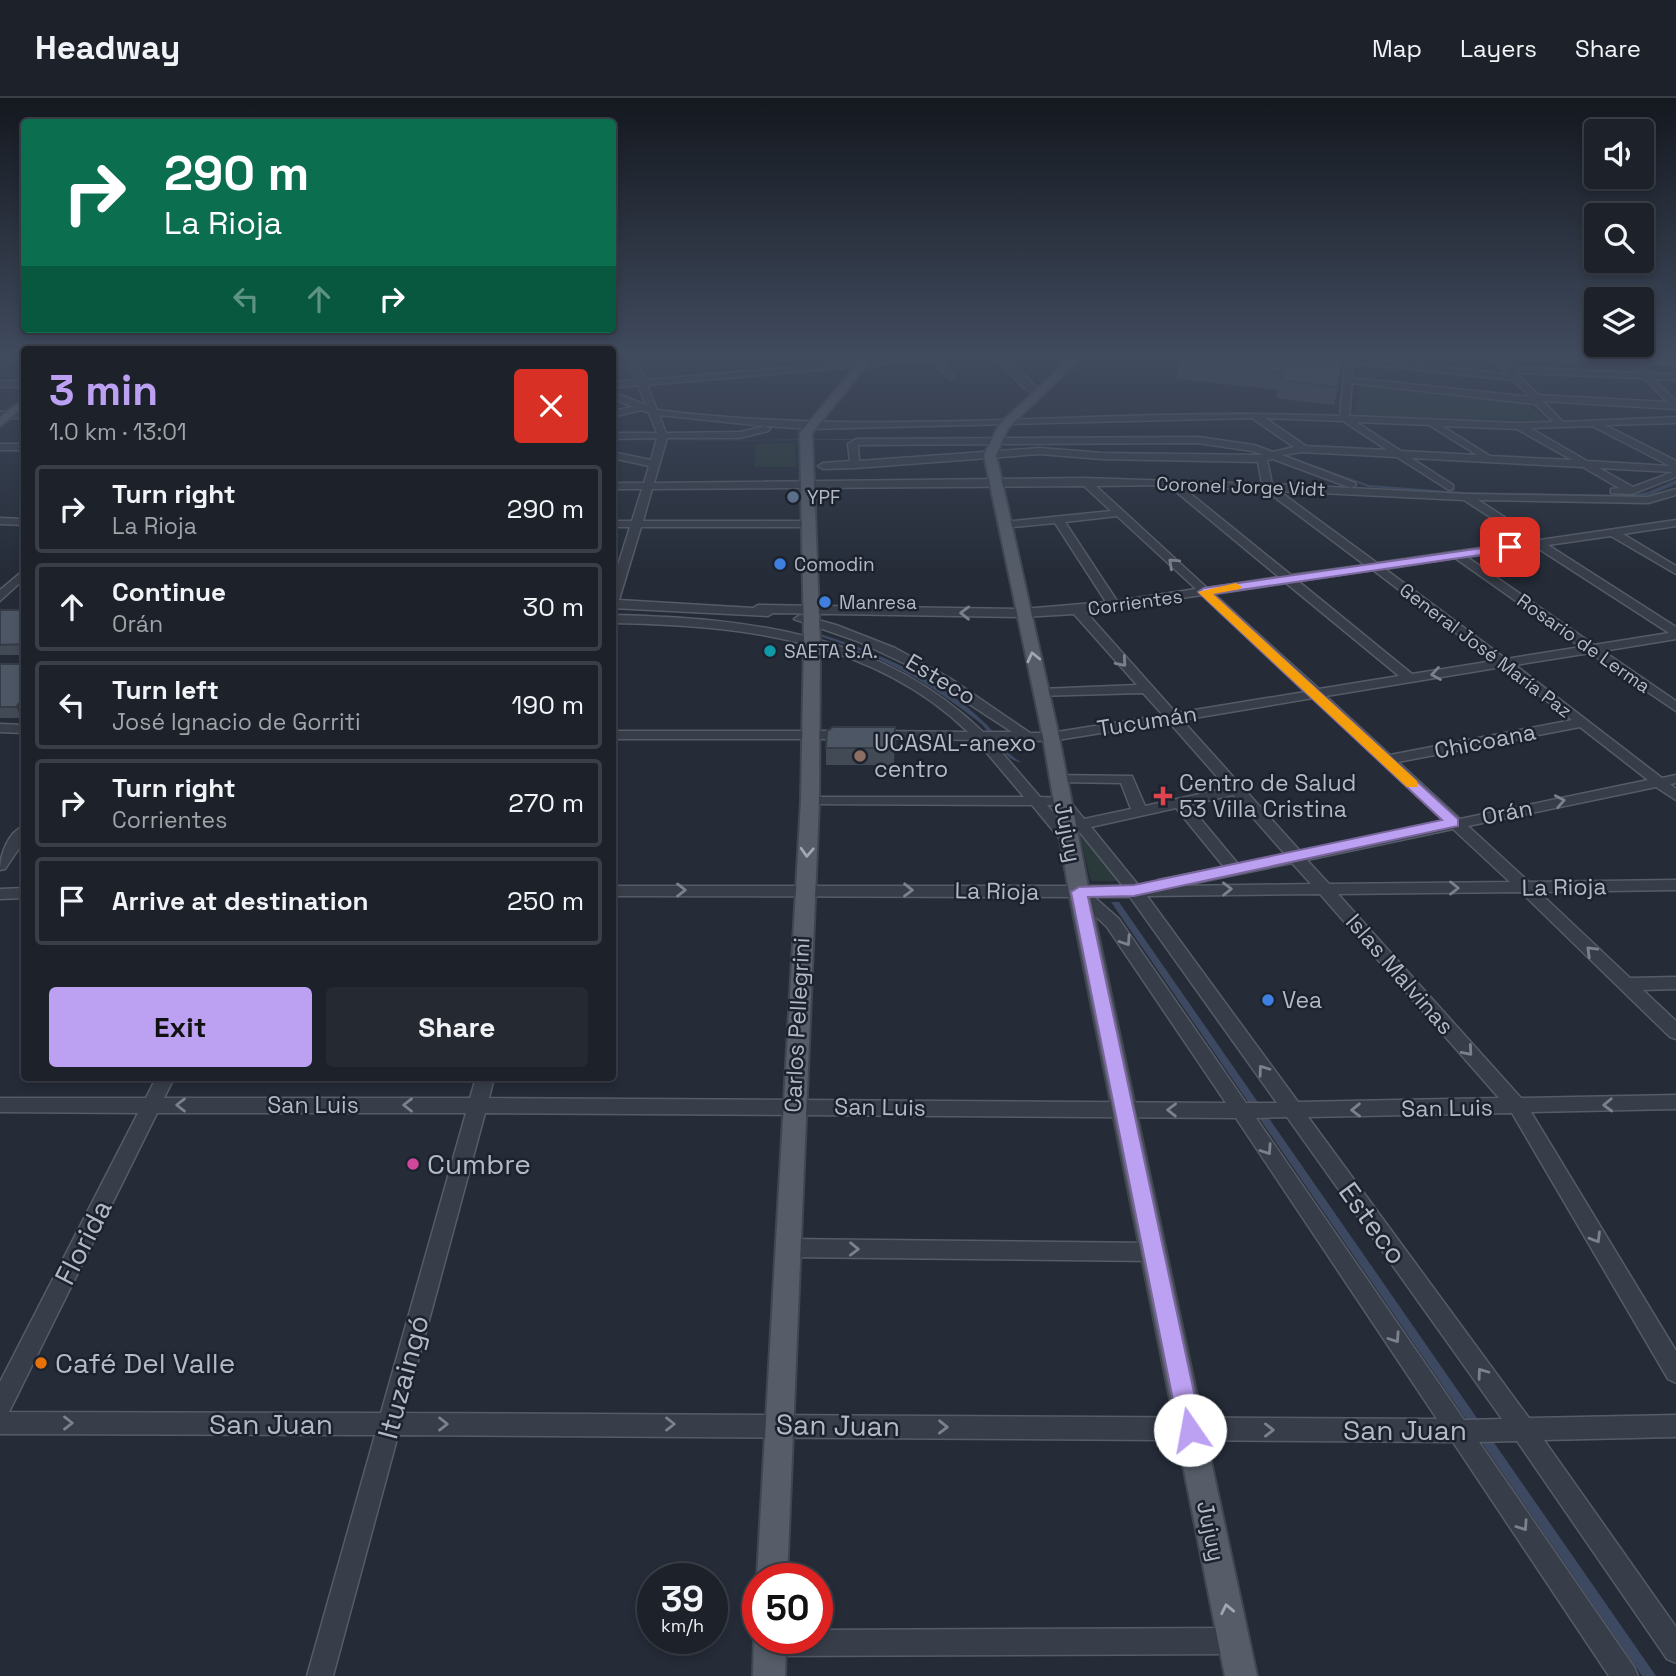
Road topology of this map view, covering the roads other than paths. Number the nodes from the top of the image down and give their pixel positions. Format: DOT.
graph roads {
  1 [pos="659,428"];
  2 [pos="767,428"];
  3 [pos="797,428"];
  4 [pos="835,428"];
  5 [pos="989,428"];
  6 [pos="1004,428"];
  7 [pos="1011,428"];
  8 [pos="1036,428"];
  9 [pos="1175,428"];
  10 [pos="1273,428"];
  11 [pos="1359,428"];
  12 [pos="1439,428"];
  13 [pos="1522,428"];
  14 [pos="1602,428"];
  15 [pos="808,429"];
  16 [pos="1001,431"];
  17 [pos="616,436"];
  18 [pos="878,436"];
  19 [pos="1179,437"];
  20 [pos="662,440"];
  21 [pos="1096,440"];
  22 [pos="958,441"];
  23 [pos="1039,442"];
  24 [pos="0,447"];
  25 [pos="21,447"];
  26 [pos="1305,449"];
  27 [pos="1282,452"];
  28 [pos="1399,454"];
  29 [pos="990,455"];
  30 [pos="616,456"];
  31 [pos="961,456"];
  32 [pos="1102,456"];
  33 [pos="1189,457"];
  34 [pos="1487,458"];
  35 [pos="1262,459"];
  36 [pos="1582,463"];
  37 [pos="656,464"];
  38 [pos="855,465"];
  39 [pos="823,466"];
  40 [pos="1676,469"];
  41 [pos="806,478"];
  42 [pos="995,481"];
  43 [pos="1085,481"];
  44 [pos="1170,482"];
  45 [pos="650,485"];
  46 [pos="616,486"];
  47 [pos="1268,487"];
  48 [pos="1449,487"];
  49 [pos="1374,491"];
  50 [pos="1632,491"];
  51 [pos="1676,492"];
  52 [pos="1466,497"];
  53 [pos="1648,500"];
  54 [pos="1119,513"];
  55 [pos="1676,515"];
  56 [pos="1059,520"];
  57 [pos="0,521"];
  58 [pos="21,522"];
  59 [pos="1676,523"];
  60 [pos="616,524"];
  61 [pos="639,524"];
  62 [pos="806,524"];
  63 [pos="1003,525"];
  64 [pos="1612,532"];
  65 [pos="1537,543"];
  66 [pos="1457,555"];
  67 [pos="1373,566"];
  68 [pos="1676,571"];
  69 [pos="21,576"];
  70 [pos="1290,579"];
  71 [pos="1204,592"];
  72 [pos="616,595"];
  73 [pos="0,597"];
  74 [pos="616,604"];
  75 [pos="1114,605"];
  76 [pos="1076,610"];
  77 [pos="1023,613"];
  78 [pos="809,616"];
  79 [pos="616,620"];
  80 [pos="1676,634"];
  81 [pos="811,641"];
  82 [pos="1593,649"];
  83 [pos="1504,663"];
  84 [pos="1409,678"];
  85 [pos="1146,689"];
  86 [pos="1041,693"];
  87 [pos="1314,694"];
  88 [pos="1676,707"];
  89 [pos="1170,716"];
  90 [pos="1583,722"];
  91 [pos="0,728"];
  92 [pos="21,729"];
  93 [pos="616,735"];
  94 [pos="812,735"];
  95 [pos="981,735"];
  96 [pos="1026,736"];
  97 [pos="1051,737"];
  98 [pos="1387,760"];
  99 [pos="1057,778"];
  100 [pos="1676,779"];
  101 [pos="1657,782"];
  102 [pos="1237,790"];
  103 [pos="1676,796"];
  104 [pos="1062,801"];
  105 [pos="810,802"];
  106 [pos="1035,803"];
  107 [pos="1180,803"];
  108 [pos="1140,812"];
  109 [pos="1453,822"];
  110 [pos="1083,824"];
  111 [pos="21,835"];
  112 [pos="1070,842"];
  113 [pos="1295,855"];
  114 [pos="0,865"];
  115 [pos="1233,868"];
  116 [pos="1676,885"];
  117 [pos="1525,887"];
  118 [pos="1324,888"];
  119 [pos="805,890"];
  120 [pos="1134,890"];
  121 [pos="616,891"];
  122 [pos="1079,892"];
  123 [pos="21,893"];
  124 [pos="0,894"];
  125 [pos="1676,983"];
  126 [pos="1626,984"];
  127 [pos="1676,1032"];
  128 [pos="163,1081"];
  129 [pos="484,1081"];
  130 [pos="1676,1102"];
  131 [pos="0,1105"];
  132 [pos="151,1105"];
  133 [pos="477,1105"];
  134 [pos="793,1106"];
  135 [pos="1518,1107"];
  136 [pos="1124,1109"];
  137 [pos="1240,1111"];
  138 [pos="1292,1111"];
  139 [pos="786,1248"];
  140 [pos="1153,1252"];
  141 [pos="1676,1371"];
  142 [pos="0,1406"];
  143 [pos="0,1423"];
  144 [pos="391,1424"];
  145 [pos="777,1424"];
  146 [pos="1676,1426"];
  147 [pos="1522,1429"];
  148 [pos="1190,1430"];
  149 [pos="1460,1431"];
  150 [pos="772,1563"];
  151 [pos="833,1640"];
  152 [pos="1234,1641"];
  153 [pos="1676,1650"];
  154 [pos="770,1654"];
  155 [pos="320,1676"];
  156 [pos="769,1676"];
  157 [pos="1241,1676"];
  158 [pos="1625,1676"];
  1 -- 20 [label="street"];
  2 -- 20 [label="street"];
  3 -- 15 [label="street"];
  4 -- 15 [label="street"];
  5 -- 16 [label="street"];
  6 -- 16 [label="main road"];
  7 -- 16 [label="street"];
  8 -- 23 [label="street"];
  9 -- 19 [label="street"];
  10 -- 26 [label="street"];
  11 -- 28 [label="street"];
  12 -- 34 [label="street"];
  13 -- 36 [label="street"];
  14 -- 40 [label="street"];
  15 -- 41 [label="main road, Carlos Pellegrini"];
  16 -- 18 [label="street"];
  16 -- 22 [label="street"];
  16 -- 23 [label="street"];
  16 -- 29 [label="main road, Jujuy"];
  17 -- 20 [label="street"];
  19 -- 21 [label="street"];
  19 -- 23 [label="street"];
  19 -- 27 [label="street"];
  19 -- 33 [label="street"];
  20 -- 37 [label="street"];
  21 -- 23 [label="street"];
  21 -- 32 [label="street"];
  22 -- 31 [label="street"];
  22 -- 38 [label="street"];
  23 -- 29 [label="street"];
  23 -- 32 [label="street"];
  24 -- 25 [label="street"];
  26 -- 27 [label="street"];
  26 -- 28 [label="street"];
  26 -- 48 [label="street"];
  27 -- 35 [label="street"];
  27 -- 49 [label="street"];
  28 -- 34 [label="street"];
  28 -- 48 [label="street"];
  29 -- 31 [label="street"];
  29 -- 42 [label="main road, Jujuy"];
  30 -- 37 [label="street"];
  31 -- 38 [label="street"];
  32 -- 33 [label="street"];
  33 -- 35 [label="street"];
  34 -- 36 [label="street"];
  35 -- 47 [label="street"];
  36 -- 40 [label="street"];
  36 -- 50 [label="street"];
  37 -- 45 [label="street"];
  38 -- 39 [label="street"];
  40 -- 50 [label="street"];
  41 -- 42 [label="street, Coronel Jorge Vidt"];
  41 -- 45 [label="street, Coronel Jorge Vidt"];
  41 -- 62 [label="main road, Carlos Pellegrini"];
  42 -- 43 [label="street, Coronel Jorge Vidt"];
  42 -- 63 [label="main road, Jujuy"];
  43 -- 44 [label="street, Coronel Jorge Vidt"];
  43 -- 54 [label="street"];
  44 -- 47 [label="street, Coronel Jorge Vidt"];
  44 -- 70 [label="street"];
  45 -- 46 [label="street, Coronel Jorge Vidt"];
  45 -- 61 [label="street"];
  47 -- 49 [label="street, Coronel Jorge Vidt"];
  47 -- 67 [label="street, General José María Paz"];
  48 -- 50 [label="street"];
  49 -- 52 [label="street, Coronel Jorge Vidt"];
  51 -- 53 [label="street, Coronel Jorge Vidt"];
  52 -- 53 [label="street, Coronel Jorge Vidt"];
  52 -- 65 [label="street"];
  53 -- 55 [label="street"];
  54 -- 56 [label="street"];
  71 -- 54 [label="street, one-way"];
  56 -- 63 [label="street"];
  56 -- 75 [label="street"];
  57 -- 58 [label="street"];
  59 -- 64 [label="street, Corrientes"];
  60 -- 61 [label="street"];
  61 -- 62 [label="street"];
  61 -- 72 [label="street"];
  62 -- 78 [label="main road, Carlos Pellegrini"];
  63 -- 77 [label="main road, Jujuy"];
  64 -- 65 [label="street, Corrientes"];
  64 -- 68 [label="street"];
  65 -- 66 [label="street, Corrientes"];
  65 -- 80 [label="street"];
  66 -- 67 [label="street, Corrientes"];
  66 -- 82 [label="street, Rosario de Lerma"];
  67 -- 70 [label="street, Corrientes"];
  67 -- 83 [label="street, General José María Paz"];
  69 -- 73 [label="street"];
  70 -- 71 [label="street, Corrientes"];
  70 -- 84 [label="street"];
  71 -- 75 [label="street, Corrientes"];
  71 -- 87 [label="street"];
  74 -- 78 [label="street, Corrientes"];
  75 -- 76 [label="street, Corrientes"];
  76 -- 77 [label="street, Corrientes"];
  76 -- 85 [label="street, Islas Malvinas, one-way"];
  77 -- 78 [label="street, Corrientes, one-way"];
  86 -- 77 [label="main road, Jujuy, one-way"];
  78 -- 81 [label="main road, Carlos Pellegrini"];
  78 -- 96 [label="street, Esteco"];
  79 -- 81 [label="street"];
  80 -- 82 [label="street, Tucumán"];
  81 -- 94 [label="main road, Carlos Pellegrini"];
  81 -- 95 [label="street, Esteco"];
  82 -- 83 [label="street, Tucumán"];
  82 -- 88 [label="street, Rosario de Lerma"];
  83 -- 84 [label="street, Tucumán, one-way"];
  83 -- 90 [label="street, General José María Paz"];
  84 -- 87 [label="street, Tucumán"];
  85 -- 86 [label="street"];
  85 -- 89 [label="street, Islas Malvinas"];
  86 -- 97 [label="main road, Jujuy"];
  87 -- 89 [label="street, Tucumán"];
  87 -- 98 [label="street"];
  89 -- 97 [label="street, Tucumán"];
  89 -- 102 [label="street, Islas Malvinas"];
  90 -- 98 [label="street, Chicoana"];
  90 -- 101 [label="street, General José María Paz"];
  91 -- 92 [label="street"];
  93 -- 94 [label="street, Tucumán"];
  94 -- 95 [label="street, Tucumán"];
  94 -- 105 [label="main road, Carlos Pellegrini"];
  95 -- 96 [label="street, Tucumán"];
  95 -- 106 [label="street, Esteco"];
  96 -- 97 [label="street, Tucumán"];
  97 -- 99 [label="main road, Jujuy"];
  98 -- 109 [label="street"];
  99 -- 104 [label="main road, Jujuy"];
  99 -- 108 [label="street"];
  100 -- 101 [label="street, Orán"];
  101 -- 103 [label="street, General José María Paz"];
  109 -- 101 [label="street, Orán, one-way"];
  102 -- 107 [label="street"];
  102 -- 113 [label="street, Islas Malvinas"];
  104 -- 106 [label="street"];
  104 -- 110 [label="street, Esteco"];
  104 -- 112 [label="main road, Jujuy"];
  105 -- 106 [label="street"];
  105 -- 119 [label="main road, Carlos Pellegrini, one-way"];
  106 -- 112 [label="street, Esteco"];
  107 -- 108 [label="street"];
  107 -- 115 [label="street"];
  108 -- 110 [label="street"];
  109 -- 113 [label="street, Orán"];
  109 -- 117 [label="street"];
  110 -- 120 [label="street, Esteco"];
  111 -- 114 [label="street"];
  112 -- 122 [label="main road, Jujuy"];
  113 -- 115 [label="street, Orán"];
  113 -- 118 [label="street, Islas Malvinas"];
  115 -- 120 [label="street, Orán"];
  116 -- 117 [label="street, La Rioja"];
  118 -- 117 [label="street, La Rioja, one-way"];
  126 -- 117 [label="street, one-way"];
  120 -- 118 [label="street, La Rioja, one-way"];
  118 -- 135 [label="street, Islas Malvinas, one-way"];
  121 -- 119 [label="street, La Rioja, one-way"];
  119 -- 122 [label="street, La Rioja, one-way"];
  119 -- 134 [label="main road, Carlos Pellegrini"];
  120 -- 122 [label="street, La Rioja"];
  138 -- 120 [label="street, Esteco, one-way"];
  122 -- 136 [label="main road, Jujuy"];
  122 -- 137 [label="street, Esteco, one-way"];
  123 -- 124 [label="street"];
  125 -- 126 [label="street"];
  126 -- 127 [label="street"];
  128 -- 132 [label="street, Florida"];
  129 -- 133 [label="street, Ituzaingó"];
  130 -- 135 [label="street, San Luis, one-way"];
  131 -- 132 [label="street, San Luis"];
  133 -- 132 [label="street, San Luis, one-way"];
  132 -- 142 [label="street, Florida"];
  133 -- 134 [label="street, San Luis"];
  133 -- 144 [label="street, Ituzaingó"];
  134 -- 136 [label="street, San Luis"];
  134 -- 139 [label="main road, Carlos Pellegrini"];
  135 -- 138 [label="street, San Luis, one-way"];
  135 -- 141 [label="street, Islas Malvinas, one-way"];
  137 -- 136 [label="street, San Luis, one-way"];
  136 -- 140 [label="main road, Jujuy"];
  137 -- 138 [label="street, San Luis"];
  137 -- 149 [label="street, Esteco, one-way"];
  147 -- 138 [label="street, Esteco, one-way"];
  139 -- 140 [label="street, one-way"];
  139 -- 145 [label="main road, Carlos Pellegrini"];
  140 -- 148 [label="main road, Jujuy"];
  143 -- 144 [label="street, San Juan, one-way"];
  144 -- 145 [label="street, San Juan, one-way"];
  144 -- 155 [label="street, Ituzaingó"];
  145 -- 148 [label="street, San Juan, one-way"];
  145 -- 150 [label="main road, Carlos Pellegrini"];
  146 -- 147 [label="street, San Juan"];
  147 -- 149 [label="street, San Juan"];
  147 -- 153 [label="street, Esteco"];
  148 -- 149 [label="street, San Juan, one-way"];
  152 -- 148 [label="main road, Jujuy, one-way"];
  149 -- 158 [label="street, Esteco, one-way"];
  151 -- 152 [label="street"];
  152 -- 157 [label="main road, Jujuy"];
  154 -- 156 [label="main road"];
}
